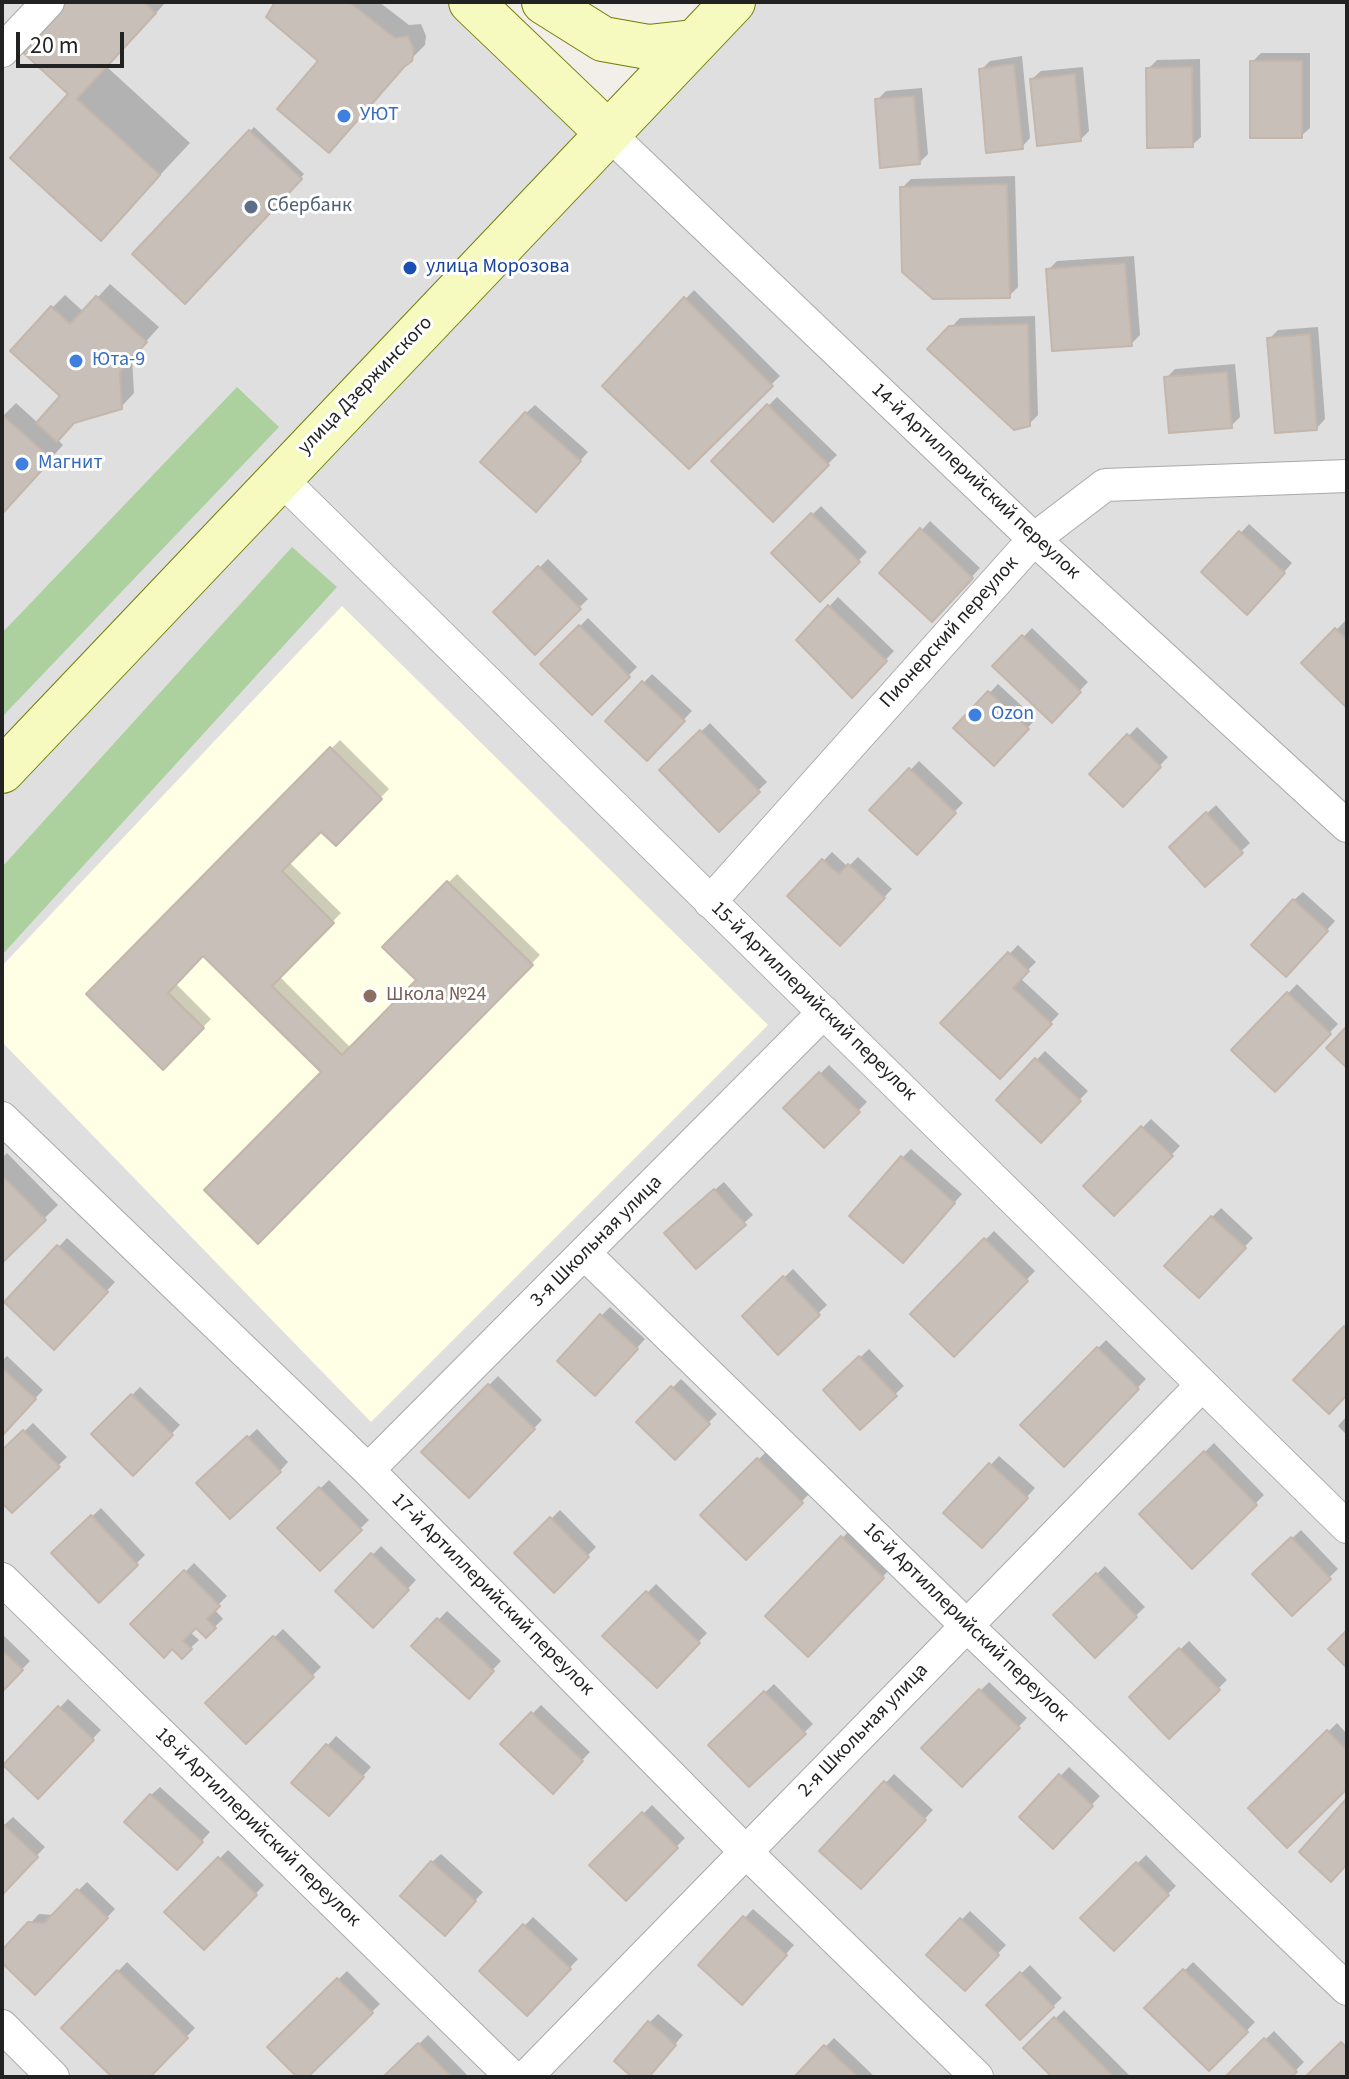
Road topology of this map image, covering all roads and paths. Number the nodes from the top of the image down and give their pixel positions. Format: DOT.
graph roads {
  1 [pos="48,2"];
  2 [pos="471,2"];
  3 [pos="544,2"];
  4 [pos="733,2"];
  5 [pos="693,42"];
  6 [pos="2,51"];
  7 [pos="608,133"];
  8 [pos="1347,476"];
  9 [pos="279,477"];
  10 [pos="1034,539"];
  11 [pos="2,771"];
  12 [pos="1347,826"];
  13 [pos="710,902"];
  14 [pos="824,1012"];
  15 [pos="2,1118"];
  16 [pos="585,1254"];
  17 [pos="1202,1385"];
  18 [pos="368,1470"];
  19 [pos="1347,1527"];
  20 [pos="2,1579"];
  21 [pos="967,1626"];
  22 [pos="746,1852"];
  23 [pos="1347,1989"];
  24 [pos="2,2026"];
  25 [pos="53,2077"];
  26 [pos="512,2077"];
  27 [pos="526,2077"];
  28 [pos="977,2077"];
  1 -- 6 [label="street"];
  2 -- 7 [label="main road"];
  3 -- 5 [label="main road"];
  4 -- 5 [label="main road, улица Дзержинского"];
  5 -- 7 [label="main road, улица Дзержинского"];
  7 -- 9 [label="main road, улица Дзержинского"];
  7 -- 10 [label="street, 14-й Артиллерийский переулок"];
  8 -- 10 [label="street, Пионерский переулок"];
  9 -- 11 [label="main road, улица Дзержинского"];
  9 -- 13 [label="street, 15-й Артиллерийский переулок"];
  10 -- 12 [label="street, 14-й Артиллерийский переулок"];
  10 -- 13 [label="street, Пионерский переулок"];
  13 -- 14 [label="street, 15-й Артиллерийский переулок"];
  14 -- 16 [label="street, 3-я Школьная улица"];
  14 -- 17 [label="street, 15-й Артиллерийский переулок"];
  15 -- 18 [label="street, 17-й Артиллерийский переулок"];
  16 -- 18 [label="street, 3-я Школьная улица"];
  16 -- 21 [label="street, 16-й Артиллерийский переулок"];
  17 -- 19 [label="street, 15-й Артиллерийский переулок"];
  17 -- 21 [label="street, 2-я Школьная улица"];
  18 -- 22 [label="street, 17-й Артиллерийский переулок"];
  20 -- 26 [label="street, 18-й Артиллерийский переулок"];
  21 -- 22 [label="street, 2-я Школьная улица"];
  21 -- 23 [label="street, 16-й Артиллерийский переулок"];
  22 -- 27 [label="street, 2-я Школьная улица"];
  22 -- 28 [label="street, 17-й Артиллерийский переулок"];
  24 -- 25 [label="street"];
}
